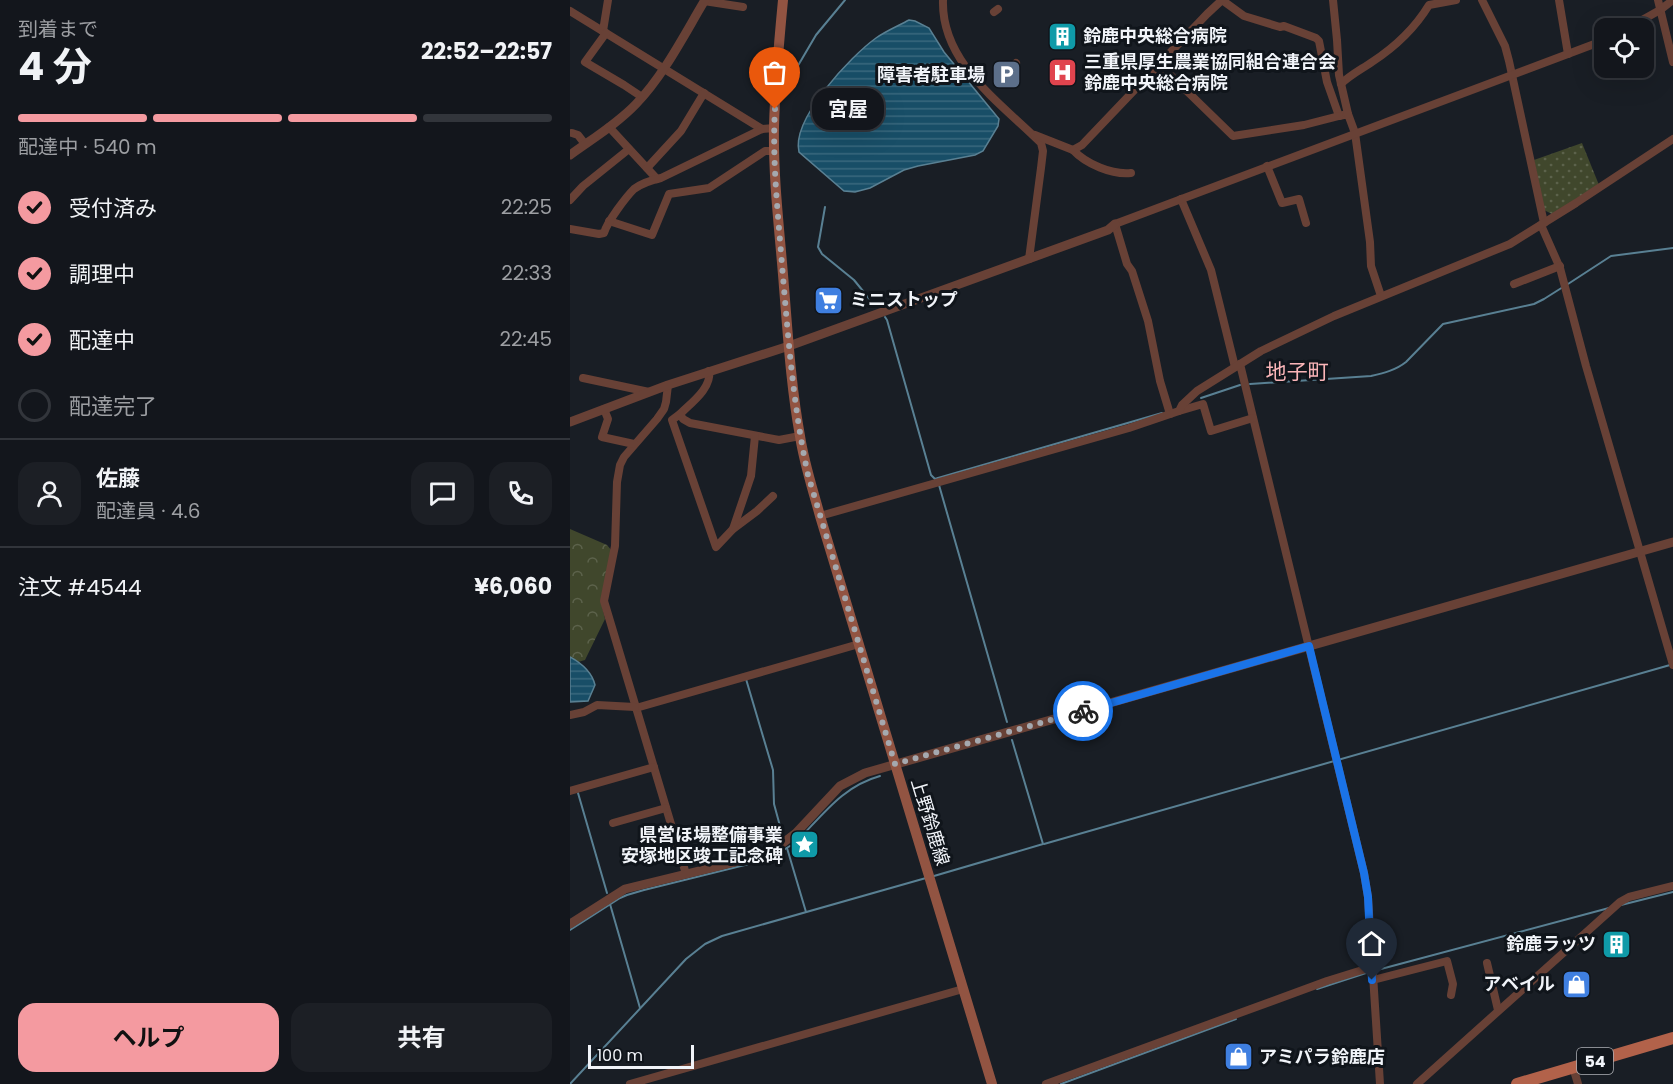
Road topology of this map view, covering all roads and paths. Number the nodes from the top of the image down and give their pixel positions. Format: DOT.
graph roads {
  1 [pos="608,0"];
  2 [pos="705,0"];
  3 [pos="783,0"];
  4 [pos="943,0"];
  5 [pos="1222,0"];
  6 [pos="1333,0"];
  7 [pos="1456,0"];
  8 [pos="1482,0"];
  9 [pos="1559,0"];
  10 [pos="1658,0"];
  11 [pos="1673,0"];
  12 [pos="1430,2"];
  13 [pos="743,7"];
  14 [pos="1660,10"];
  15 [pos="570,11"];
  16 [pos="1646,18"];
  17 [pos="604,32"];
  18 [pos="1594,44"];
  19 [pos="1568,54"];
  20 [pos="1673,62"];
  21 [pos="1159,64"];
  22 [pos="663,68"];
  23 [pos="1512,75"];
  24 [pos="1341,84"];
  25 [pos="704,93"];
  26 [pos="642,97"];
  27 [pos="1348,114"];
  28 [pos="1339,116"];
  29 [pos="609,127"];
  30 [pos="774,128"];
  31 [pos="762,129"];
  32 [pos="572,133"];
  33 [pos="1031,133"];
  34 [pos="1354,133"];
  35 [pos="1673,139"];
  36 [pos="585,144"];
  37 [pos="629,149"];
  38 [pos="1073,150"];
  39 [pos="775,151"];
  40 [pos="570,155"];
  41 [pos="1267,166"];
  42 [pos="647,168"];
  43 [pos="1131,173"];
  44 [pos="657,179"];
  45 [pos="1181,200"];
  46 [pos="570,201"];
  47 [pos="609,222"];
  48 [pos="1306,223"];
  49 [pos="1115,224"];
  50 [pos="1543,224"];
  51 [pos="570,229"];
  52 [pos="1029,260"];
  53 [pos="1560,266"];
  54 [pos="1514,284"];
  55 [pos="1381,296"];
  56 [pos="789,346"];
  57 [pos="1238,365"];
  58 [pos="709,371"];
  59 [pos="583,378"];
  60 [pos="668,385"];
  61 [pos="649,392"];
  62 [pos="604,409"];
  63 [pos="1169,411"];
  64 [pos="1179,411"];
  65 [pos="680,414"];
  66 [pos="1253,418"];
  67 [pos="570,422"];
  68 [pos="755,436"];
  69 [pos="800,436"];
  70 [pos="634,444"];
  71 [pos="773,496"];
  72 [pos="820,516"];
  73 [pos="733,529"];
  74 [pos="1673,542"];
  75 [pos="1640,552"];
  76 [pos="859,644"];
  77 [pos="1309,646"];
  78 [pos="1672,663"];
  79 [pos="635,708"];
  80 [pos="570,715"];
  81 [pos="895,764"];
  82 [pos="654,767"];
  83 [pos="570,791"];
  84 [pos="666,808"];
  85 [pos="613,823"];
  86 [pos="686,874"];
  87 [pos="1673,885"];
  88 [pos="570,924"];
  89 [pos="1487,963"];
  90 [pos="1372,973"];
  91 [pos="963,989"];
  92 [pos="1451,995"];
  93 [pos="1498,1010"];
  94 [pos="1673,1038"];
  95 [pos="1573,1067"];
  96 [pos="630,1084"];
  97 [pos="992,1084"];
  98 [pos="1046,1084"];
  99 [pos="1380,1084"];
  100 [pos="1417,1084"];
  101 [pos="1517,1084"];
  102 [pos="1578,1084"];
  1 -- 17 [label="street"];
  2 -- 13 [label="street"];
  2 -- 22 [label="street"];
  3 -- 30 [label="main road, 上野鈴鹿線"];
  4 -- 33 [label="street"];
  5 -- 21 [label="street"];
  5 -- 28 [label="street"];
  6 -- 24 [label="street"];
  7 -- 12 [label="street"];
  8 -- 23 [label="street"];
  9 -- 19 [label="street"];
  10 -- 14 [label="street"];
  11 -- 14 [label="street"];
  12 -- 24 [label="street"];
  14 -- 16 [label="street"];
  14 -- 20 [label="street"];
  15 -- 17 [label="street"];
  17 -- 22 [label="street"];
  17 -- 26 [label="street"];
  18 -- 19 [label="street"];
  19 -- 23 [label="street"];
  21 -- 28 [label="street"];
  21 -- 38 [label="street"];
  22 -- 25 [label="street"];
  22 -- 26 [label="street"];
  23 -- 34 [label="street"];
  23 -- 50 [label="street"];
  24 -- 27 [label="street"];
  25 -- 31 [label="street"];
  25 -- 42 [label="street"];
  26 -- 29 [label="street"];
  27 -- 28 [label="street"];
  27 -- 34 [label="street"];
  29 -- 36 [label="street"];
  29 -- 37 [label="street"];
  30 -- 31 [label="street"];
  30 -- 39 [label="main road, 上野鈴鹿線"];
  31 -- 44 [label="street"];
  32 -- 36 [label="street"];
  33 -- 38 [label="street"];
  33 -- 52 [label="street"];
  34 -- 41 [label="street"];
  34 -- 55 [label="street"];
  35 -- 50 [label="street"];
  36 -- 40 [label="street"];
  37 -- 42 [label="street"];
  37 -- 46 [label="street"];
  38 -- 43 [label="street"];
  39 -- 47 [label="street"];
  39 -- 56 [label="main road, 上野鈴鹿線"];
  41 -- 45 [label="street"];
  41 -- 48 [label="street"];
  42 -- 44 [label="street"];
  44 -- 47 [label="street"];
  45 -- 49 [label="street"];
  45 -- 57 [label="street"];
  47 -- 51 [label="street"];
  49 -- 52 [label="street"];
  49 -- 63 [label="street"];
  50 -- 53 [label="street"];
  50 -- 55 [label="street"];
  52 -- 56 [label="street"];
  53 -- 54 [label="street"];
  53 -- 75 [label="street"];
  55 -- 57 [label="street"];
  56 -- 58 [label="street"];
  56 -- 69 [label="main road, 上野鈴鹿線"];
  57 -- 64 [label="street"];
  57 -- 66 [label="street"];
  58 -- 60 [label="street"];
  58 -- 65 [label="street"];
  59 -- 61 [label="street"];
  60 -- 61 [label="street"];
  60 -- 70 [label="street"];
  61 -- 62 [label="street"];
  62 -- 67 [label="street"];
  62 -- 70 [label="street"];
  63 -- 64 [label="street"];
  63 -- 72 [label="street"];
  64 -- 66 [label="street"];
  65 -- 68 [label="street"];
  65 -- 73 [label="street"];
  66 -- 77 [label="street"];
  68 -- 69 [label="street"];
  68 -- 73 [label="street"];
  69 -- 72 [label="main road, 上野鈴鹿線"];
  70 -- 79 [label="street"];
  71 -- 73 [label="street"];
  72 -- 76 [label="main road, 上野鈴鹿線"];
  74 -- 75 [label="street"];
  75 -- 77 [label="street"];
  75 -- 78 [label="street"];
  76 -- 79 [label="street"];
  76 -- 81 [label="main road, 上野鈴鹿線"];
  77 -- 81 [label="street"];
  77 -- 90 [label="street"];
  79 -- 80 [label="street"];
  79 -- 82 [label="street"];
  81 -- 86 [label="street"];
  81 -- 91 [label="main road, 上野鈴鹿線"];
  82 -- 83 [label="street"];
  82 -- 84 [label="street"];
  84 -- 85 [label="street"];
  84 -- 86 [label="street"];
  86 -- 88 [label="street"];
  87 -- 93 [label="street"];
  89 -- 93 [label="street"];
  90 -- 92 [label="street"];
  90 -- 98 [label="street"];
  90 -- 99 [label="street"];
  91 -- 96 [label="street"];
  91 -- 97 [label="main road, 上野鈴鹿線"];
  93 -- 100 [label="street"];
  94 -- 95 [label="main road, 54"];
  95 -- 101 [label="main road, 54"];
  95 -- 102 [label="street"];
}
